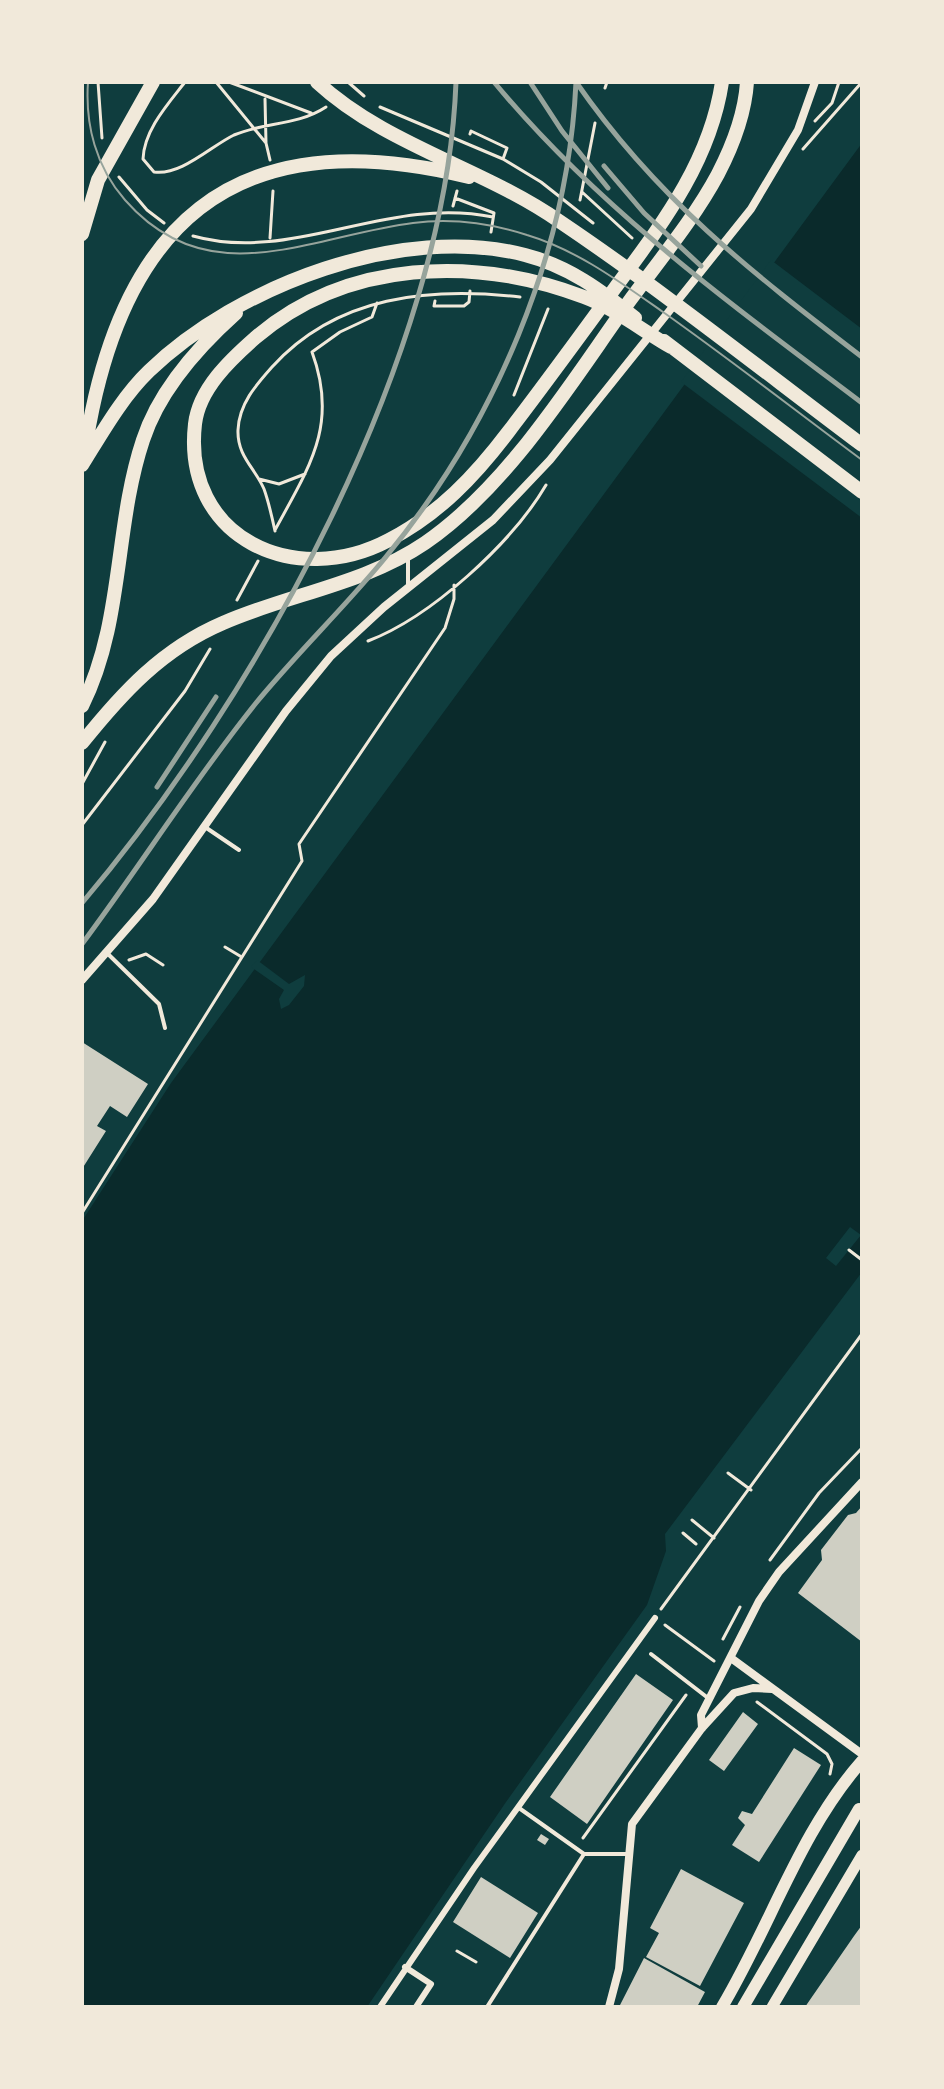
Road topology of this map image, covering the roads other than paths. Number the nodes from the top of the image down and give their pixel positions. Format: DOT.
graph roads {
  1 [pos="153,82"];
  2 [pos="722,82"];
  3 [pos="747,82"];
  4 [pos="815,82"];
  5 [pos="333,94"];
  6 [pos="494,183"];
  7 [pos="82,234"];
  8 [pos="249,303"];
  9 [pos="671,347"];
  10 [pos="862,445"];
  11 [pos="82,465"];
  12 [pos="82,473"];
  13 [pos="862,492"];
  14 [pos="421,537"];
  15 [pos="408,588"];
  16 [pos="82,706"];
  17 [pos="82,743"];
  18 [pos="205,827"];
  19 [pos="239,850"];
  20 [pos="107,953"];
  21 [pos="82,980"];
  22 [pos="165,1028"];
  23 [pos="862,1482"];
  24 [pos="655,1618"];
  25 [pos="651,1654"];
  26 [pos="731,1658"];
  27 [pos="772,1689"];
  28 [pos="710,1699"];
  29 [pos="702,1728"];
  30 [pos="862,1754"];
  31 [pos="862,1761"];
  32 [pos="519,1808"];
  33 [pos="859,1809"];
  34 [pos="584,1854"];
  35 [pos="629,1854"];
  36 [pos="862,1855"];
  37 [pos="405,1967"];
  38 [pos="380,2007"];
  39 [pos="416,2007"];
  40 [pos="487,2007"];
  41 [pos="609,2007"];
  42 [pos="722,2007"];
  43 [pos="743,2007"];
  44 [pos="772,2007"];
  1 -- 7 [label="main road"];
  2 -- 9 [label="main road"];
  3 -- 17 [label="main road"];
  4 -- 15 [label="street"];
  5 -- 6 [label="main road"];
  6 -- 10 [label="main road"];
  6 -- 12 [label="main road"];
  8 -- 9 [label="main road"];
  8 -- 11 [label="main road"];
  8 -- 16 [label="main road"];
  9 -- 13 [label="main road"];
  14 -- 15 [label="lane"];
  15 -- 18 [label="street"];
  18 -- 19 [label="lane"];
  18 -- 20 [label="street"];
  20 -- 21 [label="street"];
  20 -- 22 [label="lane"];
  23 -- 26 [label="street"];
  24 -- 32 [label="street"];
  25 -- 28 [label="lane"];
  26 -- 27 [label="street"];
  26 -- 28 [label="street"];
  27 -- 29 [label="street"];
  27 -- 30 [label="street"];
  28 -- 29 [label="street"];
  29 -- 35 [label="street"];
  31 -- 42 [label="main road"];
  32 -- 34 [label="lane"];
  32 -- 37 [label="street"];
  33 -- 43 [label="main road"];
  34 -- 35 [label="lane"];
  34 -- 40 [label="lane"];
  35 -- 41 [label="street"];
  36 -- 44 [label="street"];
  37 -- 38 [label="street"];
  37 -- 39 [label="street"];
}
